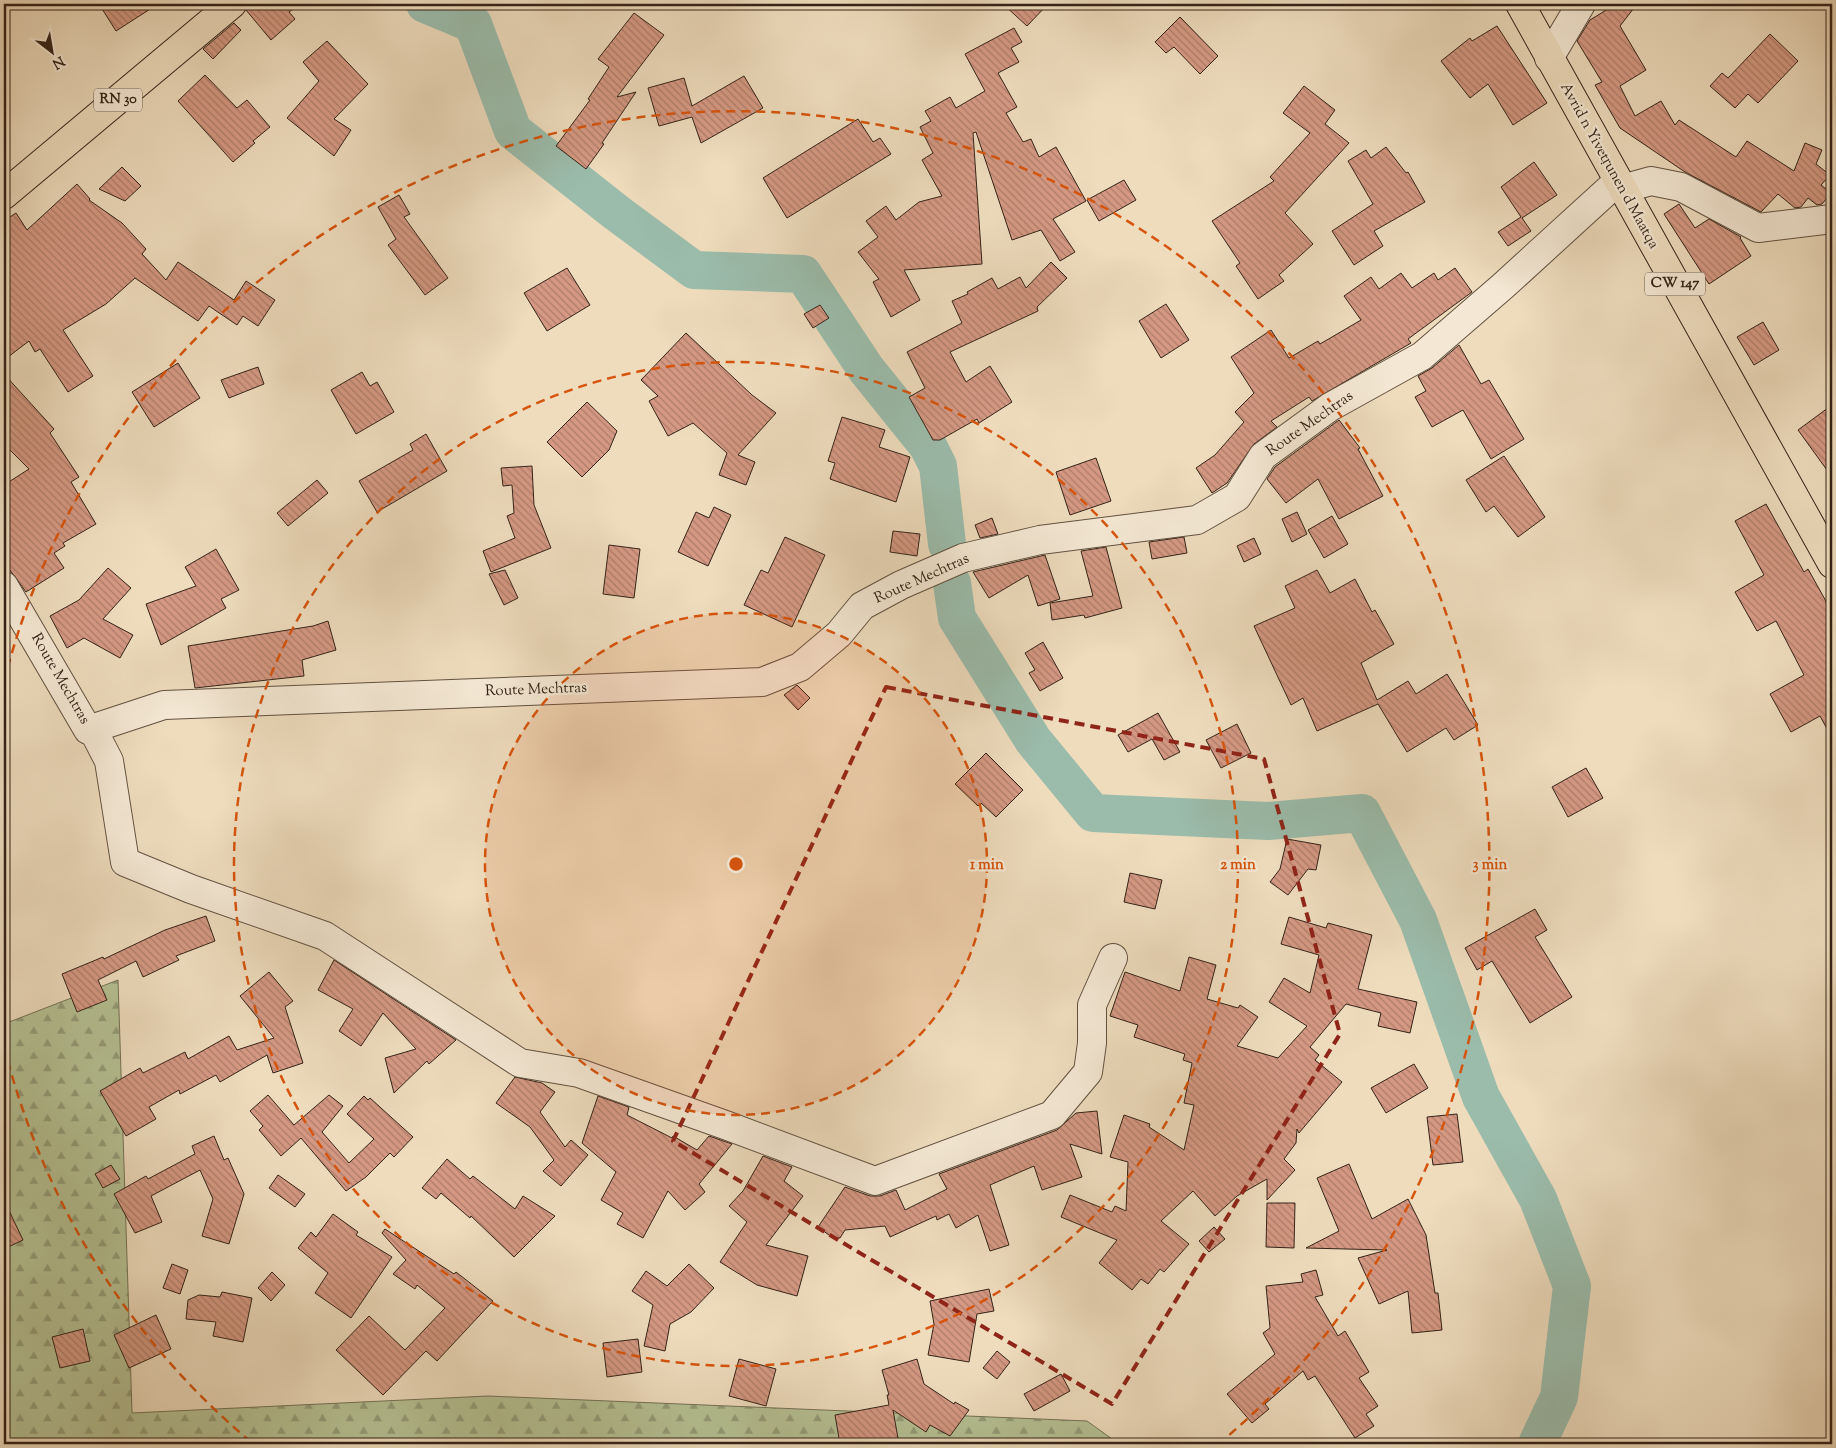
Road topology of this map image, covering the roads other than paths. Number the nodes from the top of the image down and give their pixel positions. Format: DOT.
graph roads {
  1 [pos="232,4"];
  2 [pos="1520,4"];
  3 [pos="1581,4"];
  4 [pos="1549,58"];
  5 [pos="1620,185"];
  6 [pos="4,195"];
  7 [pos="1832,219"];
  8 [pos="1832,564"];
  9 [pos="4,586"];
  10 [pos="92,728"];
  11 [pos="1113,958"];
  1 -- 6 [label="main road, RN 30"];
  2 -- 4 [label="main road, Avrid n Yivetṛunen d Maatqa / CW 147"];
  3 -- 4 [label="street"];
  4 -- 5 [label="main road, Avrid n Yivetṛunen d Maatqa / CW 147"];
  5 -- 7 [label="street"];
  5 -- 8 [label="main road, Avrid n Yivetṛunen d Maatqa / CW 147"];
  5 -- 10 [label="street, Route Mechtras"];
  9 -- 10 [label="street, Route Mechtras"];
  10 -- 11 [label="street"];
}
